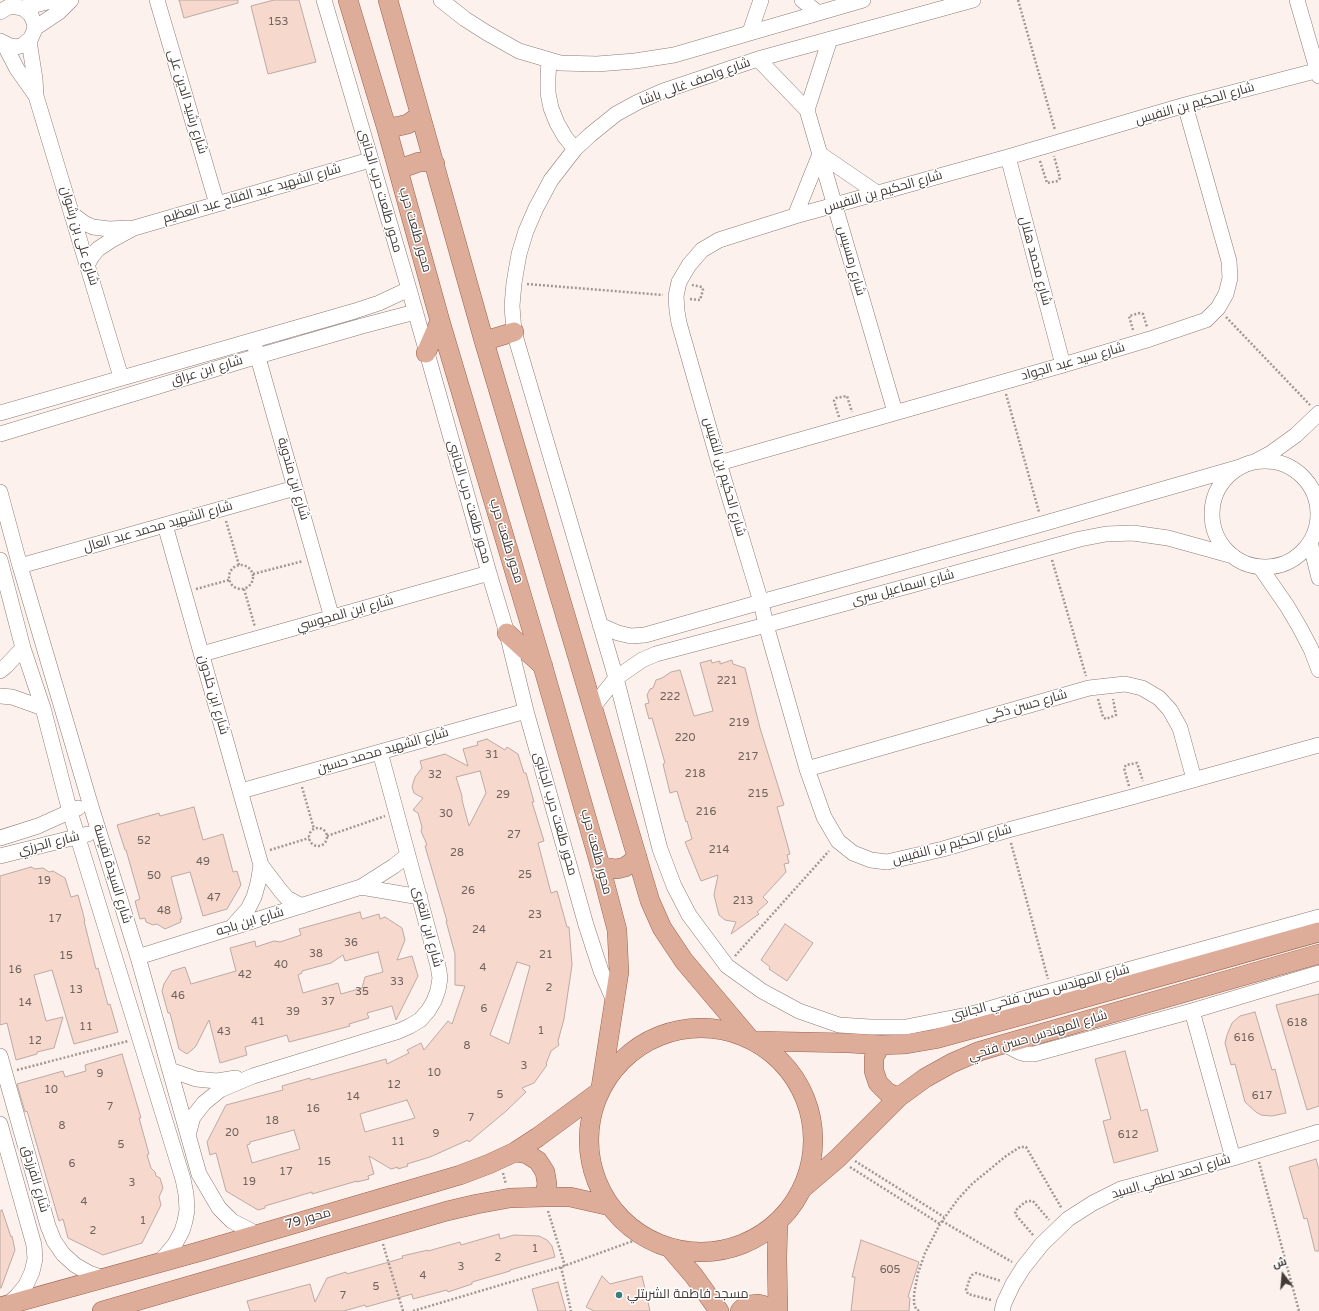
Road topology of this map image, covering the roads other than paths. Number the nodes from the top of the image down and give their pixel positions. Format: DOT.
graph roads {
  1 [pos="55,0"];
  2 [pos="71,0"];
  3 [pos="157,0"];
  4 [pos="324,0"];
  5 [pos="348,0"];
  6 [pos="388,0"];
  7 [pos="441,0"];
  8 [pos="761,0"];
  9 [pos="802,0"];
  10 [pos="863,0"];
  11 [pos="973,0"];
  12 [pos="1297,0"];
  13 [pos="23,8"];
  14 [pos="2,9"];
  15 [pos="818,12"];
  16 [pos="750,32"];
  17 [pos="31,36"];
  18 [pos="830,40"];
  19 [pos="2,42"];
  20 [pos="758,59"];
  21 [pos="550,61"];
  22 [pos="1318,72"];
  23 [pos="36,96"];
  24 [pos="1185,105"];
  25 [pos="807,110"];
  26 [pos="420,114"];
  27 [pos="386,126"];
  28 [pos="575,149"];
  29 [pos="820,154"];
  30 [pos="1008,157"];
  31 [pos="370,160"];
  32 [pos="435,164"];
  33 [pos="399,173"];
  34 [pos="877,193"];
  35 [pos="217,204"];
  36 [pos="835,205"];
  37 [pos="72,214"];
  38 [pos="795,216"];
  39 [pos="134,228"];
  40 [pos="87,265"];
  41 [pos="409,289"];
  42 [pos="415,312"];
  43 [pos="440,321"];
  44 [pos="514,332"];
  45 [pos="253,340"];
  46 [pos="484,341"];
  47 [pos="426,353"];
  48 [pos="258,356"];
  49 [pos="1063,365"];
  50 [pos="122,377"];
  51 [pos="895,412"];
  52 [pos="0,413"];
  53 [pos="1319,414"];
  54 [pos="0,434"];
  55 [pos="1254,462"];
  56 [pos="719,463"];
  57 [pos="1240,467"];
  58 [pos="1319,486"];
  59 [pos="295,488"];
  60 [pos="0,492"];
  61 [pos="1319,511"];
  62 [pos="165,525"];
  63 [pos="1310,542"];
  64 [pos="1232,556"];
  65 [pos="0,560"];
  66 [pos="20,566"];
  67 [pos="1260,567"];
  68 [pos="489,573"];
  69 [pos="1319,578"];
  70 [pos="761,602"];
  71 [pos="332,618"];
  72 [pos="600,625"];
  73 [pos="766,625"];
  74 [pos="507,633"];
  75 [pos="23,648"];
  76 [pos="202,654"];
  77 [pos="544,667"];
  78 [pos="1319,670"];
  79 [pos="0,671"];
  80 [pos="616,678"];
  81 [pos="0,696"];
  82 [pos="593,707"];
  83 [pos="42,708"];
  84 [pos="526,711"];
  85 [pos="1319,745"];
  86 [pos="380,752"];
  87 [pos="807,769"];
  88 [pos="1194,779"];
  89 [pos="241,792"];
  90 [pos="90,803"];
  91 [pos="70,812"];
  92 [pos="99,832"];
  93 [pos="78,836"];
  94 [pos="0,838"];
  95 [pos="408,855"];
  96 [pos="0,856"];
  97 [pos="637,856"];
  98 [pos="260,859"];
  99 [pos="600,865"];
  100 [pos="361,887"];
  101 [pos="420,897"];
  102 [pos="302,906"];
  103 [pos="1319,917"];
  104 [pos="232,928"];
  105 [pos="1319,932"];
  106 [pos="1319,954"];
  107 [pos="1207,955"];
  108 [pos="138,957"];
  109 [pos="1319,974"];
  110 [pos="615,1003"];
  111 [pos="1028,1006"];
  112 [pos="1192,1011"];
  113 [pos="753,1040"];
  114 [pos="1004,1044"];
  115 [pos="881,1045"];
  116 [pos="0,1056"];
  117 [pos="170,1070"];
  118 [pos="253,1076"];
  119 [pos="600,1090"];
  120 [pos="899,1097"];
  121 [pos="6,1100"];
  122 [pos="1,1128"];
  123 [pos="1319,1132"];
  124 [pos="188,1136"];
  125 [pos="507,1156"];
  126 [pos="1234,1158"];
  127 [pos="7,1172"];
  128 [pos="199,1174"];
  129 [pos="183,1178"];
  130 [pos="797,1193"];
  131 [pos="544,1197"];
  132 [pos="610,1206"];
  133 [pos="778,1221"];
  134 [pos="257,1234"];
  135 [pos="670,1248"];
  136 [pos="160,1262"];
  137 [pos="104,1278"];
  138 [pos="3,1306"];
  139 [pos="1003,1307"];
  140 [pos="102,1311"];
  141 [pos="719,1311"];
  142 [pos="740,1311"];
  143 [pos="775,1311"];
  144 [pos="778,1311"];
  1 -- 13 [label="street"];
  2 -- 17 [label="street"];
  3 -- 35 [label="street, شارع رشيد الدين على"];
  4 -- 31 [label="street, محور طلعت حرب الجانبى"];
  5 -- 27 [label="main road, محور طلعت حرب"];
  6 -- 26 [label="main road"];
  7 -- 21 [label="street"];
  8 -- 16 [label="street"];
  9 -- 15 [label="street"];
  10 -- 15 [label="street"];
  11 -- 18 [label="street, شارع واصف غالى باشا"];
  12 -- 22 [label="street"];
  13 -- 14 [label="street"];
  13 -- 17 [label="street, شارع على بن رشوان"];
  15 -- 16 [label="street"];
  16 -- 21 [label="street"];
  17 -- 19 [label="street"];
  17 -- 23 [label="street, شارع على بن رشوان"];
  18 -- 20 [label="street, شارع واصف غالى باشا"];
  18 -- 25 [label="street"];
  19 -- 23 [label="street, شارع على بن رشوان"];
  20 -- 25 [label="street, شارع رمسيس"];
  20 -- 28 [label="street, شارع واصف غالى باشا"];
  21 -- 28 [label="street"];
  22 -- 24 [label="street, شارع الحكيم بن النفيس"];
  23 -- 37 [label="street, شارع على بن رشوان"];
  24 -- 30 [label="street, شارع الحكيم بن النفيس"];
  24 -- 49 [label="street, شارع سيد عبد الجواد"];
  25 -- 29 [label="street, شارع رمسيس"];
  26 -- 27 [label="main road"];
  26 -- 32 [label="main road"];
  27 -- 33 [label="main road, محور طلعت حرب"];
  28 -- 44 [label="street, شارع واصف غالى باشا"];
  29 -- 34 [label="street"];
  29 -- 36 [label="street, شارع رمسيس"];
  29 -- 38 [label="street"];
  30 -- 34 [label="street, شارع الحكيم بن النفيس"];
  30 -- 49 [label="street, شارع محمد هلال"];
  31 -- 35 [label="street, شارع الشهيد عبد الفتاح عبد العظيم"];
  31 -- 41 [label="street, محور طلعت حرب الجانبى"];
  32 -- 33 [label="main road"];
  32 -- 46 [label="main road"];
  33 -- 43 [label="main road, محور طلعت حرب"];
  34 -- 36 [label="street, شارع الحكيم بن النفيس"];
  35 -- 39 [label="street, شارع الشهيد عبد الفتاح عبد العظيم"];
  36 -- 38 [label="street, شارع الحكيم بن النفيس"];
  36 -- 51 [label="street, شارع رمسيس"];
  37 -- 39 [label="street, شارع الشهيد عبد الفتاح عبد العظيم"];
  37 -- 40 [label="street, شارع على بن رشوان"];
  38 -- 56 [label="street, شارع الحكيم بن النفيس"];
  39 -- 40 [label="street, شارع الشهيد عبد الفتاح عبد العظيم"];
  40 -- 50 [label="street, شارع على بن رشوان"];
  41 -- 42 [label="street, محور طلعت حرب الجانبى"];
  41 -- 45 [label="street, شارع ابن عراق"];
  42 -- 47 [label="street, محور طلعت حرب الجانبى"];
  42 -- 48 [label="street, شارع ابن عراق"];
  43 -- 47 [label="main road"];
  43 -- 77 [label="main road, محور طلعت حرب"];
  44 -- 46 [label="main road"];
  44 -- 72 [label="street"];
  45 -- 48 [label="street, شارع ابن مندوية"];
  45 -- 50 [label="street, شارع ابن عراق"];
  46 -- 82 [label="main road"];
  47 -- 68 [label="street, محور طلعت حرب الجانبى"];
  48 -- 54 [label="street, شارع ابن عراق"];
  48 -- 59 [label="street, شارع ابن مندوية"];
  49 -- 51 [label="street, شارع سيد عبد الجواد"];
  50 -- 52 [label="street, شارع ابن عراق"];
  51 -- 56 [label="street, شارع سيد عبد الجواد"];
  53 -- 55 [label="street"];
  55 -- 57 [label="street"];
  55 -- 61 [label="street"];
  56 -- 70 [label="street, شارع الحكيم بن النفيس"];
  57 -- 64 [label="street"];
  57 -- 70 [label="street, شارع اسماعيل سرى"];
  58 -- 61 [label="street"];
  59 -- 62 [label="street, شارع الشهيد محمد عبد العال"];
  59 -- 71 [label="street, شارع ابن مندوية"];
  60 -- 66 [label="street, شارع السيدة نفيسة"];
  61 -- 63 [label="street"];
  62 -- 66 [label="street, شارع الشهيد محمد عبد العال"];
  62 -- 76 [label="street, شارع ابن خلدون"];
  63 -- 67 [label="street"];
  63 -- 69 [label="street"];
  64 -- 67 [label="street"];
  64 -- 73 [label="street, شارع اسماعيل سرى"];
  65 -- 75 [label="street, شارع السيدة نفيسة"];
  66 -- 90 [label="street, شارع السيدة نفيسة"];
  67 -- 78 [label="street"];
  68 -- 71 [label="street, شارع ابن المجوسي"];
  68 -- 74 [label="street, محور طلعت حرب الجانبى"];
  70 -- 72 [label="street, شارع اسماعيل سرى"];
  70 -- 73 [label="street, شارع الحكيم بن النفيس"];
  71 -- 76 [label="street, شارع ابن المجوسي"];
  72 -- 80 [label="street"];
  73 -- 80 [label="street, شارع اسماعيل سرى"];
  73 -- 87 [label="street, شارع الحكيم بن النفيس"];
  74 -- 77 [label="main road"];
  74 -- 84 [label="street, محور طلعت حرب الجانبى"];
  75 -- 79 [label="street"];
  75 -- 83 [label="street, شارع السيدة نفيسة"];
  76 -- 89 [label="street, شارع ابن خلدون"];
  77 -- 99 [label="main road, محور طلعت حرب"];
  80 -- 82 [label="street, شارع اسماعيل سرى"];
  80 -- 111 [label="street, شارع المهندس حسن فتحي الجانبى"];
  81 -- 83 [label="street"];
  82 -- 97 [label="main road"];
  83 -- 91 [label="street, شارع السيدة نفيسة"];
  84 -- 86 [label="street, شارع الشهيد محمد حسين"];
  84 -- 110 [label="street, محور طلعت حرب الجانبى"];
  85 -- 88 [label="street, شارع الحكيم بن النفيس"];
  86 -- 89 [label="street, شارع الشهيد محمد حسين"];
  86 -- 95 [label="street, شارع ابن التغرى"];
  87 -- 88 [label="street, شارع الحكيم بن النفيس"];
  87 -- 88 [label="street, شارع حسن ذكى"];
  89 -- 98 [label="street, شارع ابن خلدون"];
  90 -- 91 [label="street, شارع الجرزي"];
  90 -- 92 [label="street, شارع السيدة نفيسة"];
  91 -- 93 [label="street, شارع السيدة نفيسة"];
  91 -- 94 [label="street, شارع الجرزي"];
  92 -- 93 [label="street, شارع الجرزي"];
  92 -- 108 [label="street, شارع السيدة نفيسة"];
  93 -- 96 [label="street, شارع الجرزي"];
  93 -- 129 [label="street, شارع السيدة نفيسة"];
  95 -- 100 [label="street, شارع ابن باجه"];
  95 -- 101 [label="street, شارع ابن التغرى"];
  97 -- 99 [label="main road"];
  97 -- 113 [label="main road"];
  98 -- 102 [label="street, شارع ابن خلدون"];
  98 -- 104 [label="street, شارع ابن خلدون"];
  99 -- 110 [label="main road, محور طلعت حرب"];
  100 -- 101 [label="street, شارع ابن باجه"];
  100 -- 102 [label="street, شارع ابن باجه"];
  101 -- 118 [label="street, شارع ابن التغرى"];
  102 -- 104 [label="street, شارع ابن باجه"];
  103 -- 107 [label="street, شارع المهندس حسن فتحي الجانبى"];
  104 -- 108 [label="street, شارع ابن باجه"];
  105 -- 107 [label="main road, شارع المهندس حسن فتحي"];
  106 -- 114 [label="main road, شارع المهندس حسن فتحي"];
  107 -- 111 [label="main road, شارع المهندس حسن فتحي"];
  107 -- 111 [label="street, شارع المهندس حسن فتحي الجانبى"];
  108 -- 117 [label="street, شارع السيدة نفيسة"];
  109 -- 112 [label="street"];
  110 -- 119 [label="main road, محور طلعت حرب"];
  111 -- 115 [label="main road, شارع المهندس حسن فتحي"];
  112 -- 114 [label="street"];
  112 -- 126 [label="street"];
  113 -- 115 [label="main road, شارع المهندس حسن فتحي"];
  113 -- 119 [label="main road"];
  113 -- 130 [label="main road"];
  114 -- 120 [label="main road, شارع المهندس حسن فتحي"];
  115 -- 120 [label="main road"];
  116 -- 121 [label="street, شارع الفرزدق"];
  117 -- 118 [label="street, شارع ابن التغرى"];
  117 -- 124 [label="street, شارع السيدة نفيسة"];
  118 -- 124 [label="street, شارع ابن التغرى"];
  119 -- 125 [label="main road, محور 79"];
  119 -- 132 [label="main road"];
  120 -- 130 [label="main road, شارع المهندس حسن فتحي"];
  121 -- 137 [label="street, شارع الفرزدق"];
  122 -- 127 [label="street, شارع الفرزدق"];
  123 -- 126 [label="street, شارع احمد لطفي السيد"];
  124 -- 128 [label="street, شارع السيدة نفيسة"];
  125 -- 131 [label="main road"];
  125 -- 134 [label="main road, محور 79"];
  126 -- 139 [label="street, شارع احمد لطفي السيد"];
  127 -- 138 [label="street, شارع الفرزدق"];
  128 -- 129 [label="street"];
  128 -- 134 [label="street, شارع السيدة نفيسة"];
  129 -- 136 [label="street, شارع السيدة نفيسة"];
  130 -- 133 [label="main road"];
  131 -- 132 [label="main road"];
  131 -- 140 [label="main road"];
  132 -- 135 [label="main road"];
  133 -- 135 [label="main road"];
  133 -- 144 [label="main road"];
  134 -- 136 [label="main road, محور 79"];
  135 -- 141 [label="main road"];
  136 -- 137 [label="main road, محور 79"];
  137 -- 138 [label="main road, محور 79"];
  142 -- 143 [label="main road"];
}
